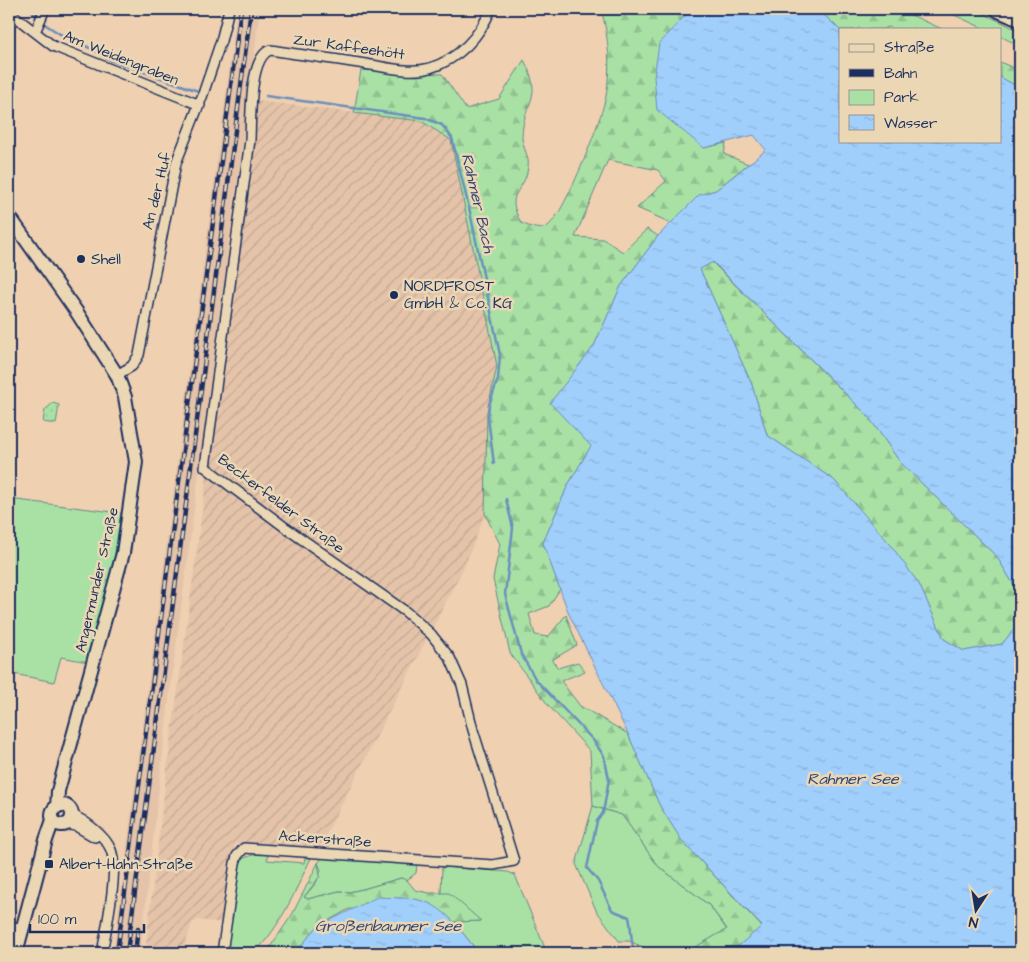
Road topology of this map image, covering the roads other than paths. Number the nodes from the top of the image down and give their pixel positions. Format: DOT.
graph roads {
  1 [pos="229,9"];
  2 [pos="492,9"];
  3 [pos="999,9"];
  4 [pos="9,12"];
  5 [pos="44,13"];
  6 [pos="1020,18"];
  7 [pos="37,30"];
  8 [pos="265,52"];
  9 [pos="201,101"];
  10 [pos="9,216"];
  11 [pos="117,376"];
  12 [pos="62,816"];
  13 [pos="514,860"];
  14 [pos="9,926"];
  15 [pos="23,929"];
  16 [pos="16,953"];
  17 [pos="102,953"];
  18 [pos="222,953"];
  1 -- 9 [label="street, An der Huf"];
  2 -- 8 [label="street, Zur Kaffeehött"];
  3 -- 6 [label="highway"];
  4 -- 7 [label="street, Am Weidengraben"];
  5 -- 7 [label="street"];
  7 -- 9 [label="street, Am Weidengraben"];
  8 -- 13 [label="street, Beckerfelder Straße"];
  9 -- 11 [label="street, An der Huf"];
  10 -- 11 [label="main road, Angermunder Straße"];
  11 -- 12 [label="main road, Angermunder Straße"];
  12 -- 15 [label="main road"];
  12 -- 17 [label="street"];
  13 -- 18 [label="street, Ackerstraße"];
  14 -- 15 [label="street"];
  15 -- 16 [label="main road"];
}
